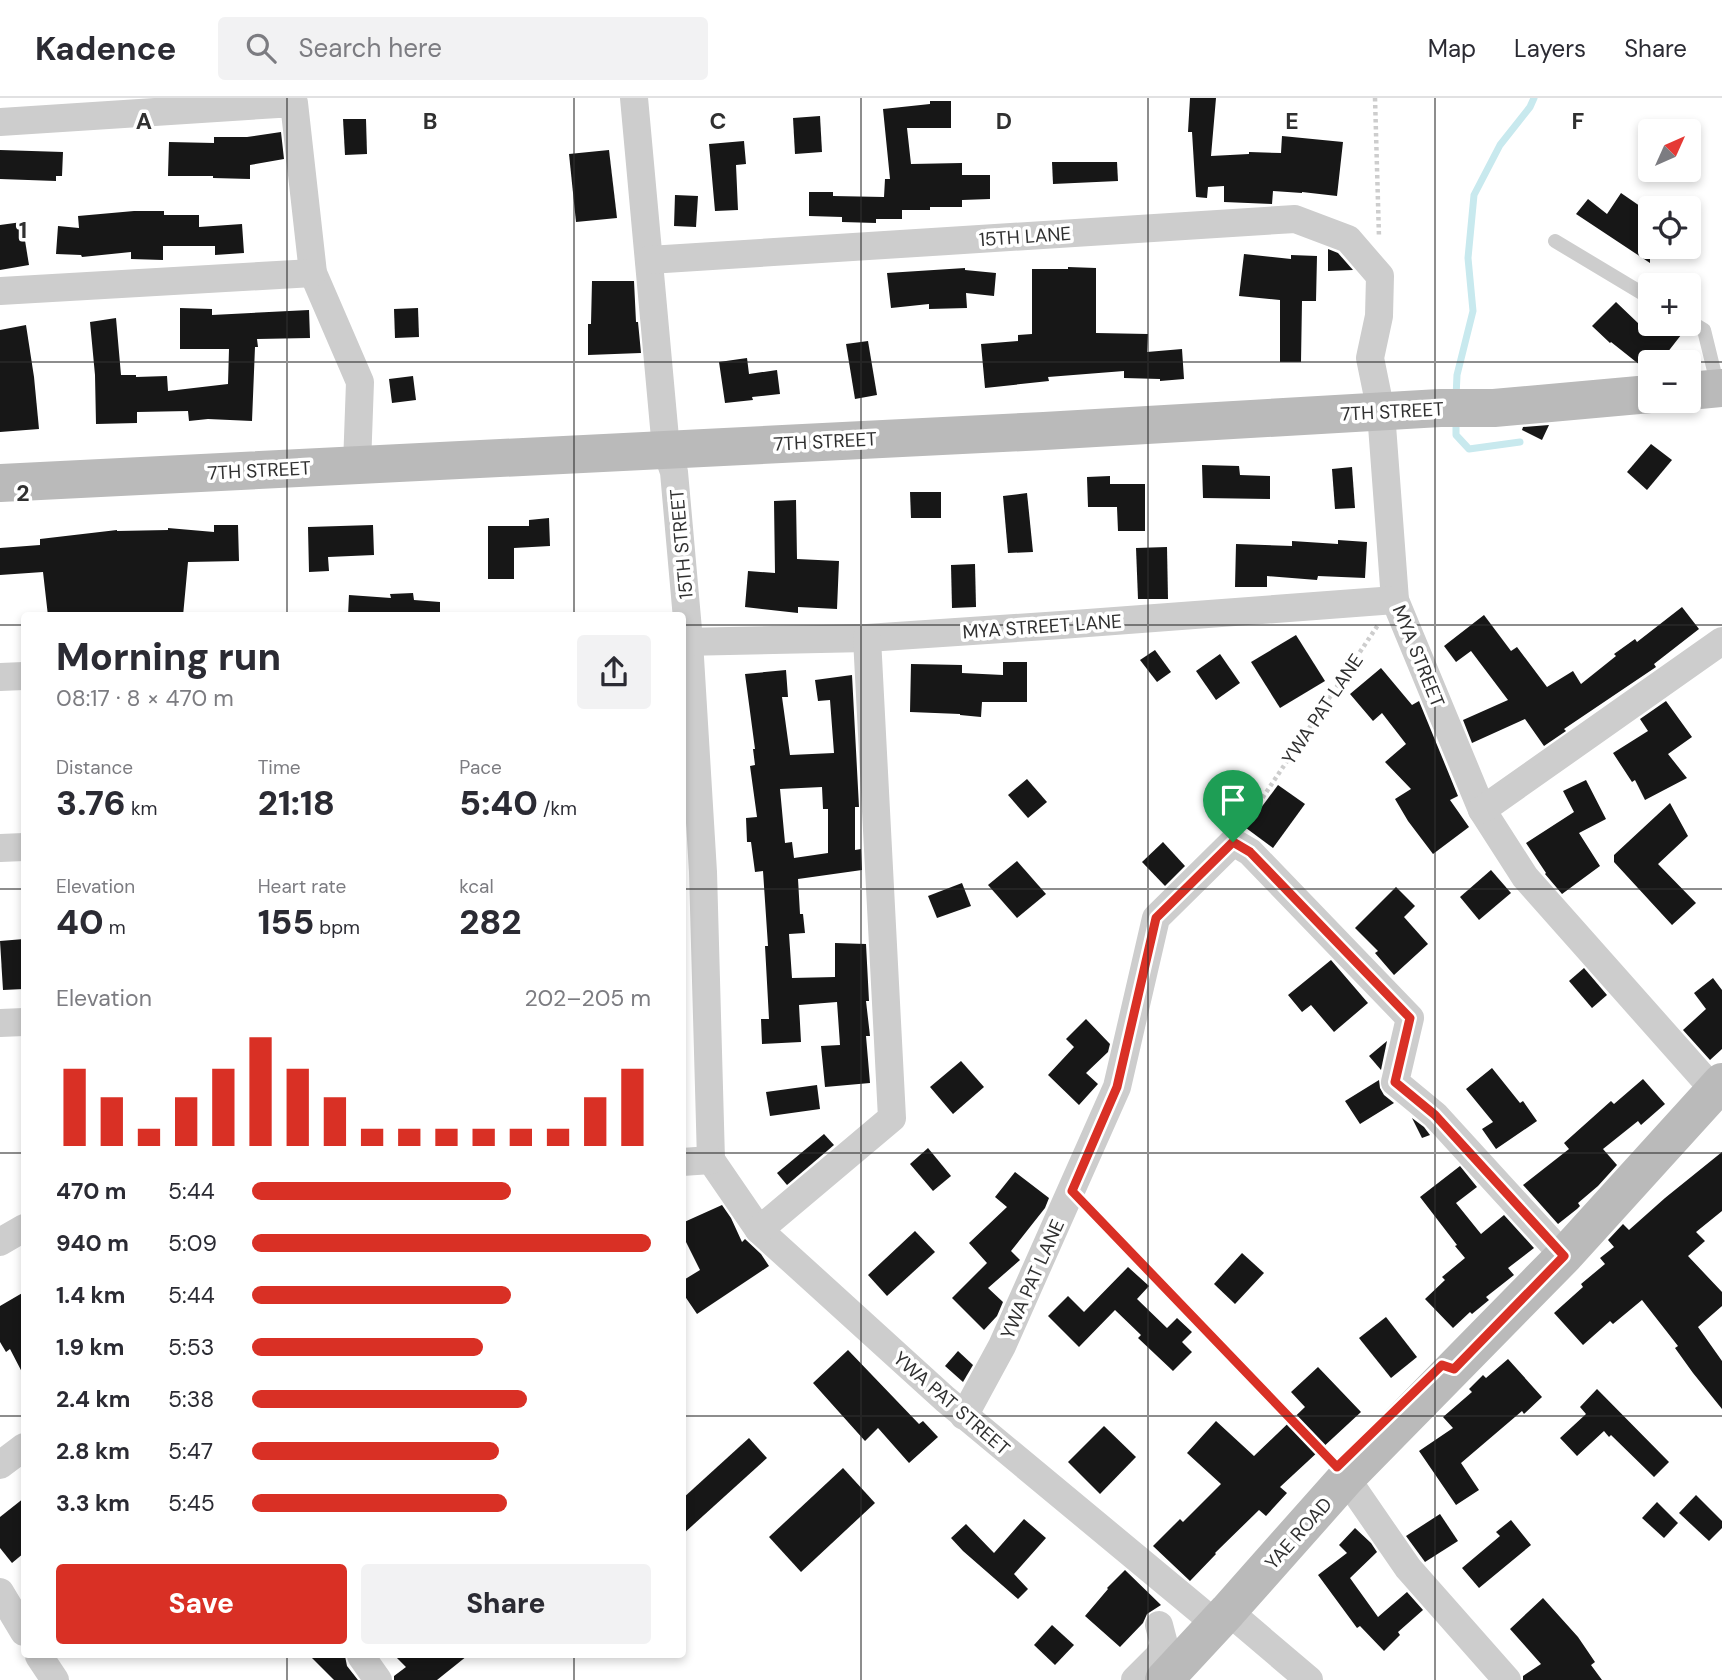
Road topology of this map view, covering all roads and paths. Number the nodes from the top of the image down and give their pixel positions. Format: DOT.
graph roads {
  1 [pos="635,98"];
  2 [pos="1375,98"];
  3 [pos="0,121"];
  4 [pos="1555,241"];
  5 [pos="649,260"];
  6 [pos="313,273"];
  7 [pos="1380,276"];
  8 [pos="0,291"];
  9 [pos="1638,291"];
  10 [pos="1701,328"];
  11 [pos="1710,389"];
  12 [pos="1638,395"];
  13 [pos="1381,412"];
  14 [pos="666,449"];
  15 [pos="357,465"];
  16 [pos="0,483"];
  17 [pos="1395,600"];
  18 [pos="684,612"];
  19 [pos="867,638"];
  20 [pos="1722,640"];
  21 [pos="686,641"];
  22 [pos="21,676"];
  23 [pos="0,677"];
  24 [pos="1482,810"];
  25 [pos="1233,842"];
  26 [pos="21,846"];
  27 [pos="0,848"];
  28 [pos="21,1022"];
  29 [pos="0,1024"];
  30 [pos="1718,1086"];
  31 [pos="711,1160"];
  32 [pos="686,1163"];
  33 [pos="1072,1191"];
  34 [pos="21,1230"];
  35 [pos="759,1230"];
  36 [pos="0,1242"];
  37 [pos="1564,1256"];
  38 [pos="964,1416"];
  39 [pos="21,1449"];
  40 [pos="0,1465"];
  41 [pos="1342,1473"];
  42 [pos="1238,1574"];
  43 [pos="0,1592"];
  44 [pos="1222,1618"];
  45 [pos="1159,1625"];
  46 [pos="21,1627"];
  47 [pos="40,1658"];
  48 [pos="362,1658"];
  49 [pos="55,1680"];
  50 [pos="378,1680"];
  51 [pos="1135,1680"];
  52 [pos="1164,1680"];
  53 [pos="1309,1680"];
  54 [pos="1507,1680"];
  1 -- 5 [label="street, 15TH STREET"];
  2 -- 7 [label="path"];
  3 -- 6 [label="street"];
  4 -- 9 [label="lane"];
  5 -- 7 [label="street, 15TH LANE"];
  5 -- 14 [label="street, 15TH STREET"];
  6 -- 8 [label="street"];
  6 -- 15 [label="street"];
  7 -- 13 [label="street"];
  10 -- 11 [label="lane"];
  12 -- 13 [label="street, 7TH STREET"];
  13 -- 14 [label="street, 7TH STREET"];
  13 -- 17 [label="street, MYA STREET"];
  14 -- 15 [label="street, 7TH STREET"];
  14 -- 18 [label="street, 15TH STREET"];
  15 -- 16 [label="street, 7TH STREET"];
  17 -- 19 [label="street, MYA STREET LANE"];
  17 -- 24 [label="street, MYA STREET"];
  17 -- 25 [label="path, YWA PAT LANE"];
  19 -- 21 [label="street, MYA STREET LANE"];
  19 -- 35 [label="street"];
  20 -- 24 [label="street"];
  21 -- 31 [label="street, 15TH STREET"];
  22 -- 23 [label="street"];
  24 -- 30 [label="street, MYA STREET"];
  25 -- 33 [label="street, YWA PAT LANE"];
  25 -- 37 [label="street"];
  26 -- 27 [label="street"];
  28 -- 29 [label="street"];
  30 -- 37 [label="street, YAE ROAD"];
  31 -- 32 [label="street"];
  31 -- 35 [label="street, YWA PAT STREET"];
  33 -- 38 [label="street, YWA PAT LANE"];
  33 -- 41 [label="path"];
  34 -- 36 [label="street"];
  35 -- 38 [label="street, YWA PAT STREET"];
  37 -- 41 [label="street, YAE ROAD"];
  38 -- 44 [label="street, YWA PAT STREET"];
  39 -- 40 [label="street"];
  41 -- 42 [label="street"];
  41 -- 44 [label="street, YAE ROAD"];
  41 -- 54 [label="street"];
  43 -- 46 [label="street"];
  44 -- 52 [label="street, YAE ROAD"];
  44 -- 53 [label="street, YWA PAT STREET"];
  45 -- 51 [label="street"];
  47 -- 49 [label="street"];
  48 -- 50 [label="street"];
}
